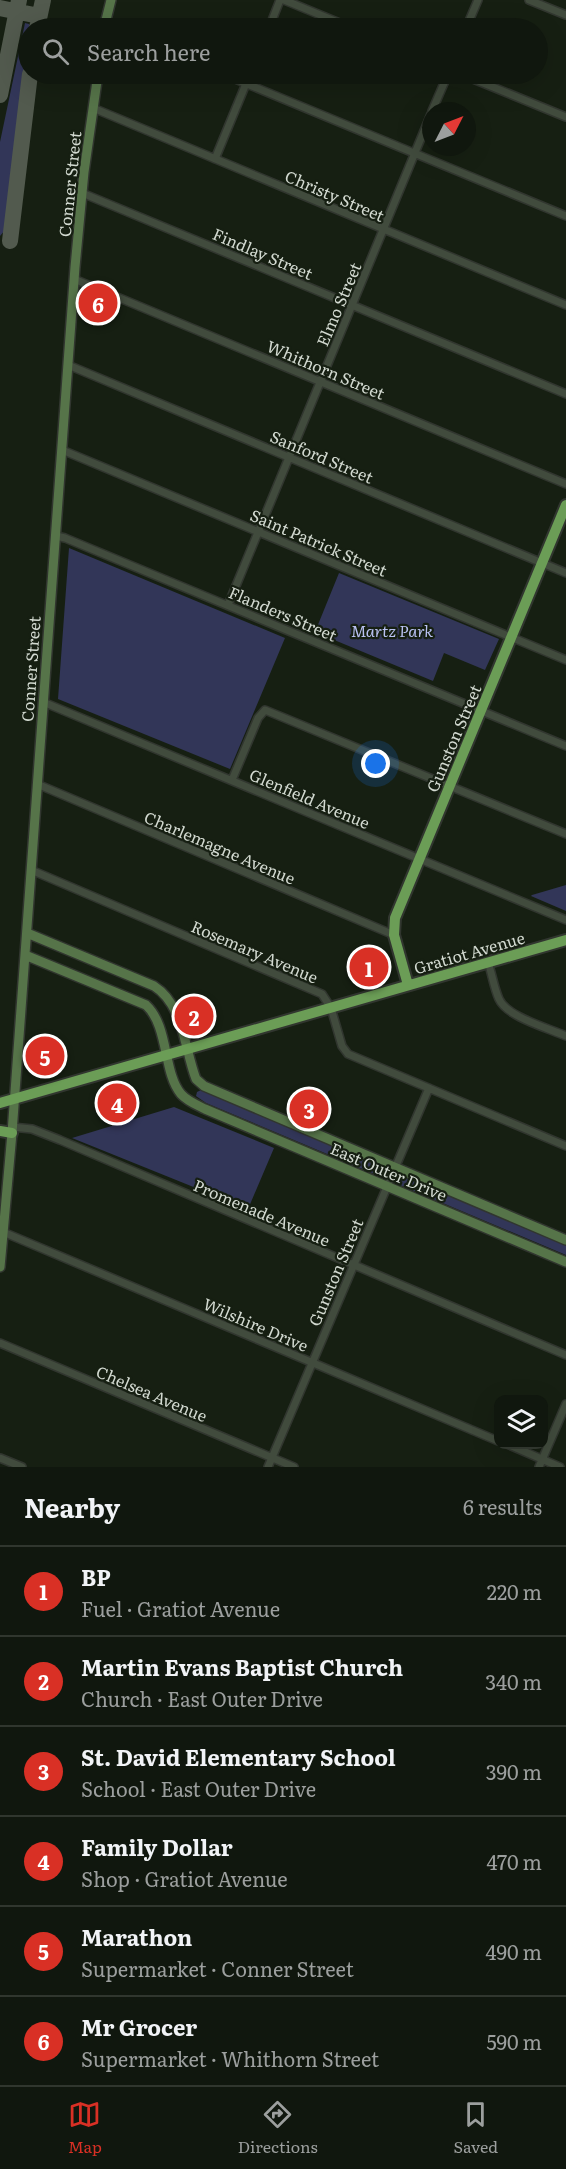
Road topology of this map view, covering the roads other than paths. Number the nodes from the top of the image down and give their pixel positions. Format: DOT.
graph roads {
  1 [pos="111,0"];
  2 [pos="282,0"];
  3 [pos="478,0"];
  4 [pos="529,0"];
  5 [pos="566,15"];
  6 [pos="107,18"];
  7 [pos="273,18"];
  8 [pos="327,18"];
  9 [pos="470,18"];
  10 [pos="97,84"];
  11 [pos="246,84"];
  12 [pos="248,84"];
  13 [pos="444,84"];
  14 [pos="485,84"];
  15 [pos="436,102"];
  16 [pos="93,108"];
  17 [pos="566,117"];
  18 [pos="422,136"];
  19 [pos="415,153"];
  20 [pos="214,159"];
  21 [pos="82,193"];
  22 [pos="566,216"];
  23 [pos="383,230"];
  24 [pos="74,279"];
  25 [pos="352,305"];
  26 [pos="566,305"];
  27 [pos="68,365"];
  28 [pos="320,381"];
  29 [pos="566,394"];
  30 [pos="62,450"];
  31 [pos="289,457"];
  32 [pos="566,484"];
  33 [pos="566,505"];
  34 [pos="258,532"];
  35 [pos="56,536"];
  36 [pos="542,563"];
  37 [pos="566,573"];
  38 [pos="228,605"];
  39 [pos="511,637"];
  40 [pos="566,660"];
  41 [pos="43,702"];
  42 [pos="480,710"];
  43 [pos="566,746"];
  44 [pos="232,780"];
  45 [pos="37,784"];
  46 [pos="449,785"];
  47 [pos="566,834"];
  48 [pos="419,858"];
  49 [pos="32,870"];
  50 [pos="566,920"];
  51 [pos="27,933"];
  52 [pos="394,935"];
  53 [pos="566,939"];
  54 [pos="71,951"];
  55 [pos="25,955"];
  56 [pos="488,962"];
  57 [pos="64,970"];
  58 [pos="408,986"];
  59 [pos="171,1002"];
  60 [pos="332,1008"];
  61 [pos="153,1013"];
  62 [pos="566,1036"];
  63 [pos="186,1050"];
  64 [pos="167,1055"];
  65 [pos="199,1083"];
  66 [pos="429,1088"];
  67 [pos="185,1098"];
  68 [pos="13,1099"];
  69 [pos="0,1103"];
  70 [pos="12,1130"];
  71 [pos="0,1131"];
  72 [pos="566,1146"];
  73 [pos="395,1168"];
  74 [pos="388,1186"];
  75 [pos="3,1232"];
  76 [pos="566,1240"];
  77 [pos="566,1262"];
  78 [pos="355,1266"];
  79 [pos="0,1267"];
  80 [pos="0,1343"];
  81 [pos="566,1355"];
  82 [pos="312,1363"];
  83 [pos="566,1404"];
  84 [pos="494,1439"];
  85 [pos="516,1449"];
  86 [pos="0,1458"];
  87 [pos="272,1458"];
  88 [pos="541,1463"];
  89 [pos="22,1467"];
  90 [pos="268,1467"];
  91 [pos="294,1467"];
  92 [pos="560,1467"];
  1 -- 6 [label="street"];
  2 -- 7 [label="street"];
  2 -- 8 [label="street"];
  3 -- 9 [label="street"];
  4 -- 5 [label="street"];
  10 -- 16 [label="street, Conner Street"];
  11 -- 20 [label="street"];
  12 -- 19 [label="street"];
  13 -- 15 [label="street, Elmo Street"];
  14 -- 17 [label="street"];
  16 -- 20 [label="street, Christy Street"];
  16 -- 21 [label="street, Conner Street"];
  18 -- 19 [label="street, Elmo Street"];
  19 -- 22 [label="street"];
  19 -- 23 [label="street, Elmo Street"];
  20 -- 23 [label="street, Christy Street"];
  21 -- 24 [label="street, Conner Street"];
  21 -- 25 [label="street, Findlay Street"];
  23 -- 25 [label="street, Elmo Street"];
  23 -- 26 [label="street, Christy Street"];
  24 -- 27 [label="street, Conner Street"];
  24 -- 28 [label="street, Whithorn Street"];
  25 -- 28 [label="street, Elmo Street"];
  25 -- 29 [label="street, Findlay Street"];
  27 -- 30 [label="street, Conner Street"];
  27 -- 31 [label="street, Sanford Street"];
  28 -- 31 [label="street, Elmo Street"];
  28 -- 32 [label="street, Whithorn Street"];
  30 -- 34 [label="street, Saint Patrick Street"];
  30 -- 35 [label="street, Conner Street"];
  31 -- 34 [label="street, Elmo Street"];
  31 -- 36 [label="street, Sanford Street"];
  33 -- 36 [label="main road, Gunston Street"];
  34 -- 38 [label="street, Elmo Street"];
  34 -- 39 [label="street, Saint Patrick Street"];
  35 -- 38 [label="street, Flanders Street"];
  35 -- 41 [label="street, Conner Street"];
  36 -- 37 [label="street, Sanford Street"];
  36 -- 39 [label="main road, Gunston Street"];
  38 -- 42 [label="street, Flanders Street"];
  39 -- 40 [label="street, Saint Patrick Street"];
  39 -- 42 [label="main road, Gunston Street"];
  41 -- 44 [label="street, Glenfield Avenue"];
  41 -- 45 [label="street, Conner Street"];
  42 -- 43 [label="street, Flanders Street"];
  42 -- 46 [label="main road, Gunston Street"];
  44 -- 46 [label="street"];
  44 -- 48 [label="street, Glenfield Avenue"];
  45 -- 49 [label="street, Conner Street"];
  45 -- 52 [label="street, Charlemagne Avenue"];
  46 -- 47 [label="street"];
  46 -- 48 [label="main road, Gunston Street"];
  48 -- 50 [label="street, Glenfield Avenue"];
  48 -- 52 [label="main road, Gunston Street"];
  49 -- 51 [label="street, Conner Street"];
  49 -- 60 [label="street, Rosemary Avenue"];
  51 -- 54 [label="street"];
  51 -- 55 [label="street, Conner Street"];
  52 -- 58 [label="main road, Gunston Street"];
  53 -- 56 [label="main road, Gratiot Avenue"];
  54 -- 57 [label="street"];
  54 -- 59 [label="street"];
  55 -- 57 [label="street"];
  55 -- 68 [label="street, Conner Street"];
  56 -- 58 [label="main road, Gratiot Avenue"];
  56 -- 62 [label="street"];
  57 -- 61 [label="street"];
  58 -- 60 [label="main road, Gratiot Avenue"];
  59 -- 61 [label="street"];
  59 -- 63 [label="street"];
  60 -- 63 [label="main road, Gratiot Avenue"];
  60 -- 66 [label="street"];
  61 -- 64 [label="street"];
  63 -- 64 [label="main road, Gratiot Avenue"];
  63 -- 65 [label="street"];
  64 -- 67 [label="street"];
  64 -- 68 [label="main road, Gratiot Avenue"];
  65 -- 67 [label="street"];
  65 -- 73 [label="street, East Outer Drive"];
  66 -- 72 [label="street"];
  66 -- 73 [label="street, Gunston Street"];
  67 -- 74 [label="street, East Outer Drive"];
  68 -- 69 [label="main road, Gratiot Avenue"];
  68 -- 70 [label="street, Conner Street"];
  70 -- 71 [label="main road"];
  70 -- 75 [label="street, Conner Street"];
  70 -- 78 [label="street, Promenade Avenue"];
  73 -- 74 [label="street, Gunston Street"];
  73 -- 76 [label="street, East Outer Drive"];
  74 -- 77 [label="street, East Outer Drive"];
  74 -- 78 [label="street, Gunston Street"];
  75 -- 79 [label="street, Conner Street"];
  75 -- 82 [label="street, Wilshire Drive"];
  78 -- 81 [label="street, Promenade Avenue"];
  78 -- 82 [label="street, Gunston Street"];
  80 -- 87 [label="street, Chelsea Avenue"];
  82 -- 84 [label="street, Wilshire Drive"];
  82 -- 87 [label="street, Gunston Street"];
  83 -- 88 [label="street"];
  85 -- 88 [label="street"];
  86 -- 89 [label="street"];
  87 -- 90 [label="street, Gunston Street"];
  87 -- 91 [label="street, Chelsea Avenue"];
  88 -- 92 [label="street"];
}
